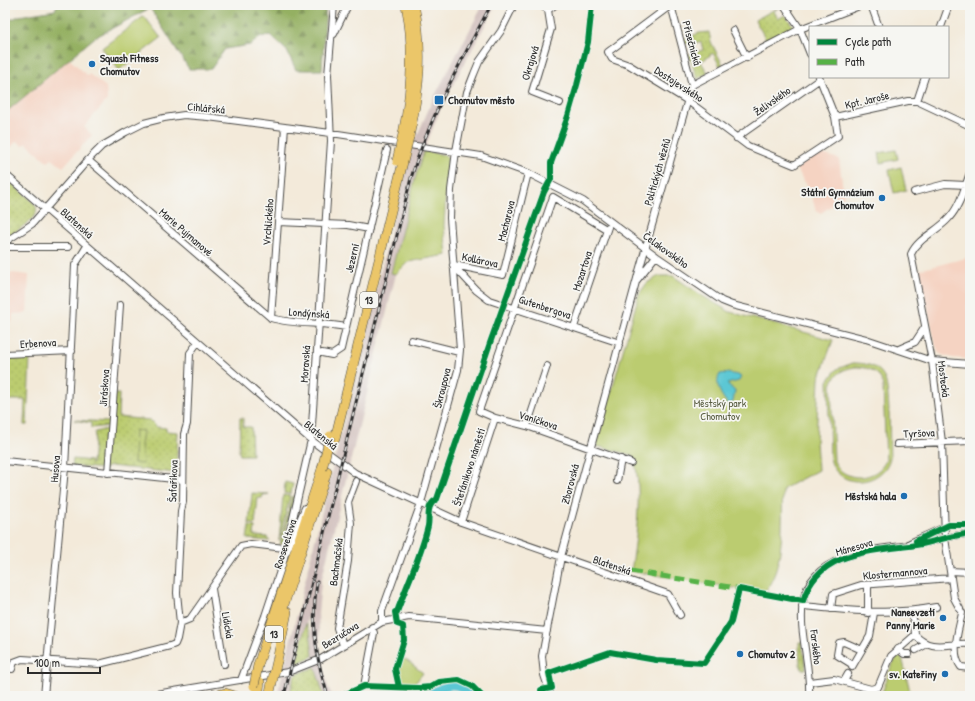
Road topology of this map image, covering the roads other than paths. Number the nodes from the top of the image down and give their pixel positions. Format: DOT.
graph roads {
  1 [pos="334,5"];
  2 [pos="341,5"];
  3 [pos="348,5"];
  4 [pos="406,5"];
  5 [pos="414,5"];
  6 [pos="514,5"];
  7 [pos="541,5"];
  8 [pos="555,5"];
  9 [pos="671,5"];
  10 [pos="784,5"];
  11 [pos="862,5"];
  12 [pos="871,5"];
  13 [pos="949,5"];
  14 [pos="548,10"];
  15 [pos="879,26"];
  16 [pos="941,26"];
  17 [pos="800,29"];
  18 [pos="733,30"];
  19 [pos="332,39"];
  20 [pos="809,52"];
  21 [pos="747,58"];
  22 [pos="819,78"];
  23 [pos="925,78"];
  24 [pos="692,85"];
  25 [pos="688,101"];
  26 [pos="917,101"];
  27 [pos="560,103"];
  28 [pos="835,117"];
  29 [pos="970,126"];
  30 [pos="285,128"];
  31 [pos="331,133"];
  32 [pos="406,136"];
  33 [pos="736,138"];
  34 [pos="397,143"];
  35 [pos="387,150"];
  36 [pos="456,151"];
  37 [pos="88,160"];
  38 [pos="528,173"];
  39 [pos="970,173"];
  40 [pos="5,174"];
  41 [pos="966,184"];
  42 [pos="914,192"];
  43 [pos="46,208"];
  44 [pos="278,222"];
  45 [pos="613,223"];
  46 [pos="325,224"];
  47 [pos="369,229"];
  48 [pos="606,229"];
  49 [pos="5,242"];
  50 [pos="5,246"];
  51 [pos="88,246"];
  52 [pos="68,247"];
  53 [pos="645,248"];
  54 [pos="656,256"];
  55 [pos="454,265"];
  56 [pos="502,275"];
  57 [pos="637,280"];
  58 [pos="120,304"];
  59 [pos="514,308"];
  60 [pos="271,318"];
  61 [pos="318,323"];
  62 [pos="346,327"];
  63 [pos="574,327"];
  64 [pos="925,327"];
  65 [pos="411,340"];
  66 [pos="198,342"];
  67 [pos="620,343"];
  68 [pos="897,349"];
  69 [pos="72,351"];
  70 [pos="459,352"];
  71 [pos="322,353"];
  72 [pos="5,354"];
  73 [pos="932,361"];
  74 [pos="970,364"];
  75 [pos="547,366"];
  76 [pos="495,418"];
  77 [pos="527,426"];
  78 [pos="311,440"];
  79 [pos="970,440"];
  80 [pos="942,442"];
  81 [pos="897,444"];
  82 [pos="590,449"];
  83 [pos="621,459"];
  84 [pos="5,461"];
  85 [pos="631,462"];
  86 [pos="65,468"];
  87 [pos="323,471"];
  88 [pos="108,472"];
  89 [pos="183,480"];
  90 [pos="356,481"];
  91 [pos="617,481"];
  92 [pos="421,503"];
  93 [pos="461,522"];
  94 [pos="970,525"];
  95 [pos="945,527"];
  96 [pos="970,534"];
  97 [pos="945,538"];
  98 [pos="905,546"];
  99 [pos="284,548"];
  100 [pos="561,557"];
  101 [pos="283,562"];
  102 [pos="950,571"];
  103 [pos="970,572"];
  104 [pos="951,578"];
  105 [pos="868,585"];
  106 [pos="212,589"];
  107 [pos="803,603"];
  108 [pos="285,604"];
  109 [pos="936,607"];
  110 [pos="831,609"];
  111 [pos="911,612"];
  112 [pos="871,613"];
  113 [pos="680,615"];
  114 [pos="382,622"];
  115 [pos="180,623"];
  116 [pos="372,627"];
  117 [pos="547,631"];
  118 [pos="915,635"];
  119 [pos="956,643"];
  120 [pos="928,644"];
  121 [pos="970,644"];
  122 [pos="343,645"];
  123 [pos="898,649"];
  124 [pos="862,650"];
  125 [pos="916,650"];
  126 [pos="909,654"];
  127 [pos="46,661"];
  128 [pos="224,664"];
  129 [pos="262,665"];
  130 [pos="970,668"];
  131 [pos="12,669"];
  132 [pos="848,674"];
  133 [pos="241,680"];
  134 [pos="844,681"];
  135 [pos="810,682"];
  136 [pos="257,684"];
  137 [pos="364,686"];
  138 [pos="970,689"];
  139 [pos="44,696"];
  140 [pos="144,696"];
  141 [pos="214,696"];
  142 [pos="235,696"];
  143 [pos="252,696"];
  144 [pos="258,696"];
  145 [pos="269,696"];
  146 [pos="551,696"];
  147 [pos="809,696"];
  148 [pos="968,696"];
  1 -- 19 [label="street, Moravská"];
  2 -- 3 [label="street"];
  3 -- 19 [label="street"];
  4 -- 32 [label="highway, 13"];
  5 -- 32 [label="highway, 13"];
  6 -- 36 [label="street, Škroupova"];
  7 -- 14 [label="street"];
  8 -- 14 [label="street"];
  9 -- 24 [label="street, Přísečnická"];
  9 -- 25 [label="street, Dostojevského"];
  10 -- 17 [label="street"];
  11 -- 17 [label="street"];
  12 -- 15 [label="street"];
  13 -- 16 [label="street"];
  14 -- 27 [label="street, Okrajová"];
  17 -- 20 [label="street"];
  17 -- 21 [label="street"];
  18 -- 21 [label="street"];
  19 -- 31 [label="street, Moravská"];
  21 -- 24 [label="street"];
  22 -- 28 [label="street"];
  22 -- 33 [label="street, Želivského"];
  23 -- 26 [label="street"];
  24 -- 25 [label="street, Politických vězňů"];
  25 -- 33 [label="street, Dostojevského"];
  25 -- 53 [label="street, Politických vězňů"];
  26 -- 28 [label="street, Kpt. Jaroše"];
  26 -- 29 [label="street"];
  28 -- 33 [label="street, Dostojevského"];
  30 -- 31 [label="street, Cihlářská"];
  30 -- 37 [label="street, Cihlářská"];
  30 -- 44 [label="street, Vrchlického"];
  31 -- 34 [label="street, Cihlářská"];
  31 -- 46 [label="street, Moravská"];
  32 -- 87 [label="highway, 13, bridge"];
  34 -- 36 [label="street, Čelakovského"];
  35 -- 47 [label="street, Jezerní"];
  36 -- 38 [label="street, Čelakovského"];
  36 -- 55 [label="street, Škroupova"];
  37 -- 43 [label="street, Cihlářská"];
  37 -- 60 [label="street, Marie Pujmanové"];
  38 -- 45 [label="street, Čelakovského"];
  38 -- 56 [label="street, Macharova"];
  39 -- 41 [label="street, Mostecká"];
  40 -- 43 [label="street, Blatenská"];
  41 -- 42 [label="street"];
  41 -- 64 [label="street, Mostecká"];
  43 -- 49 [label="street, Cihlářská"];
  43 -- 51 [label="street, Blatenská"];
  44 -- 46 [label="street"];
  44 -- 60 [label="street, Vrchlického"];
  45 -- 48 [label="street"];
  45 -- 53 [label="street, Čelakovského"];
  46 -- 47 [label="street"];
  46 -- 61 [label="street, Moravská"];
  47 -- 62 [label="street, Jezerní"];
  48 -- 59 [label="street"];
  48 -- 63 [label="street, Mozartova"];
  50 -- 52 [label="street"];
  51 -- 66 [label="street, Blatenská"];
  51 -- 69 [label="street, Husova"];
  53 -- 54 [label="street, Čelakovského"];
  53 -- 57 [label="street, Zborovská"];
  54 -- 57 [label="street, Zborovská"];
  54 -- 68 [label="street, Čelakovského"];
  55 -- 56 [label="street, Kollárova"];
  55 -- 59 [label="street, Gutenbergova"];
  55 -- 70 [label="street, Škroupova"];
  57 -- 67 [label="street, Zborovská"];
  58 -- 88 [label="street, Jiráskova"];
  59 -- 63 [label="street, Gutenbergova"];
  59 -- 76 [label="street, Vaníčkova"];
  60 -- 61 [label="street, Londýnská"];
  61 -- 62 [label="street, Londýnská"];
  61 -- 78 [label="street, Moravská"];
  62 -- 71 [label="street, Jezerní"];
  63 -- 67 [label="street, Gutenbergova"];
  64 -- 68 [label="street"];
  64 -- 73 [label="street, Mostecká"];
  65 -- 70 [label="street"];
  66 -- 78 [label="street, Blatenská"];
  66 -- 89 [label="street, Šafaříkova"];
  67 -- 82 [label="street, Zborovská"];
  68 -- 73 [label="street, Čelakovského"];
  69 -- 72 [label="street, Erbenova"];
  69 -- 86 [label="street, Husova"];
  70 -- 92 [label="street, Škroupova"];
  73 -- 74 [label="street, Čelakovského"];
  73 -- 80 [label="street, Mostecká"];
  75 -- 77 [label="street"];
  76 -- 77 [label="street, Vaníčkova"];
  76 -- 93 [label="street, Štefánikovo náměstí"];
  77 -- 82 [label="street, Vaníčkova"];
  78 -- 92 [label="street, Blatenská"];
  78 -- 99 [label="street, Moravská"];
  79 -- 80 [label="street, Tyršova"];
  80 -- 81 [label="street, Tyršova"];
  80 -- 95 [label="street, Mostecká"];
  82 -- 83 [label="street, Vaníčkova"];
  82 -- 100 [label="street, Zborovská"];
  83 -- 85 [label="street, Vaníčkova"];
  83 -- 91 [label="street"];
  84 -- 86 [label="street"];
  86 -- 88 [label="street"];
  86 -- 127 [label="street, Husova"];
  87 -- 101 [label="street, Rooseveltova"];
  87 -- 108 [label="highway, 13"];
  87 -- 129 [label="highway, Rooseveltova / 13"];
  88 -- 89 [label="street"];
  89 -- 115 [label="street, Šafaříkova"];
  90 -- 122 [label="street, Bachmačská"];
  92 -- 93 [label="street, Blatenská"];
  92 -- 114 [label="street, Škroupova"];
  93 -- 100 [label="street, Blatenská"];
  94 -- 95 [label="street, Mánesova"];
  95 -- 97 [label="street, Mostecká"];
  95 -- 98 [label="street, Mánesova"];
  96 -- 97 [label="street, Mánesova"];
  97 -- 98 [label="street, Mánesova"];
  97 -- 102 [label="street, Mostecká"];
  98 -- 107 [label="street, Mánesova"];
  99 -- 101 [label="street, Moravská"];
  99 -- 106 [label="street, Rooseveltova"];
  100 -- 113 [label="street, Blatenská"];
  100 -- 117 [label="street, Zborovská"];
  101 -- 133 [label="street, Moravská"];
  102 -- 103 [label="street"];
  102 -- 104 [label="street, Mostecká"];
  104 -- 105 [label="street, Klostermannova"];
  104 -- 119 [label="street, Mostecká"];
  105 -- 110 [label="street, Klostermannova"];
  105 -- 112 [label="street"];
  106 -- 115 [label="street, Rooseveltova"];
  106 -- 128 [label="street, Lidická"];
  107 -- 110 [label="street"];
  107 -- 135 [label="street, Farského"];
  108 -- 129 [label="highway, 13"];
  108 -- 145 [label="highway, bridge"];
  109 -- 111 [label="street"];
  110 -- 112 [label="street"];
  111 -- 112 [label="street"];
  111 -- 118 [label="street"];
  112 -- 124 [label="street"];
  114 -- 116 [label="street, Bezručova"];
  114 -- 117 [label="street, Bezručova"];
  115 -- 127 [label="street"];
  116 -- 122 [label="street, Bezručova"];
  116 -- 137 [label="street"];
  117 -- 146 [label="street, Zborovská"];
  118 -- 120 [label="street"];
  118 -- 123 [label="street"];
  119 -- 120 [label="street"];
  119 -- 121 [label="street"];
  119 -- 130 [label="street"];
  120 -- 125 [label="street"];
  122 -- 133 [label="street, Bezručova"];
  123 -- 126 [label="street"];
  123 -- 134 [label="street"];
  124 -- 124 [label="street"];
  127 -- 131 [label="street"];
  127 -- 139 [label="street, Husova"];
  129 -- 136 [label="highway, 13, bridge"];
  132 -- 134 [label="street"];
  133 -- 140 [label="street, Bezručova"];
  134 -- 135 [label="street"];
  135 -- 147 [label="street, Farského"];
  136 -- 143 [label="highway, 13"];
  136 -- 144 [label="highway, 13"];
  138 -- 148 [label="street"];
  141 -- 142 [label="highway"];
}
